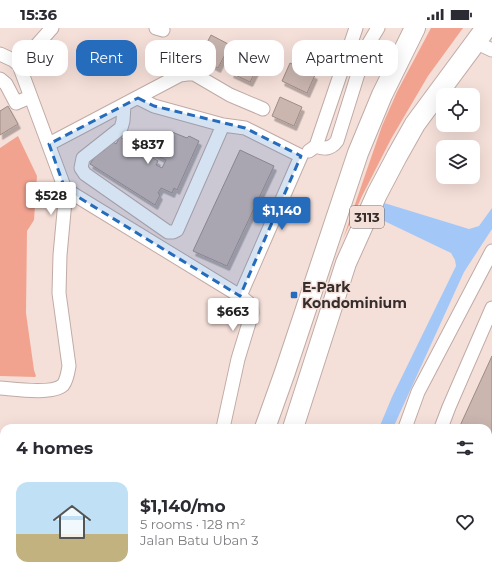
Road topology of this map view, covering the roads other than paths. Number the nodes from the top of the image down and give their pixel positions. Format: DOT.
graph roads {
  1 [pos="52,28"];
  2 [pos="356,28"];
  3 [pos="378,28"];
  4 [pos="415,28"];
  5 [pos="41,40"];
  6 [pos="484,40"];
  7 [pos="0,54"];
  8 [pos="12,60"];
  9 [pos="23,76"];
  10 [pos="0,79"];
  11 [pos="30,97"];
  12 [pos="138,98"];
  13 [pos="124,105"];
  14 [pos="263,109"];
  15 [pos="223,125"];
  16 [pos="49,144"];
  17 [pos="316,146"];
  18 [pos="301,156"];
  19 [pos="65,189"];
  20 [pos="492,251"];
  21 [pos="240,296"];
  22 [pos="492,308"];
  23 [pos="0,388"];
  24 [pos="224,424"];
  25 [pos="267,424"];
  26 [pos="294,424"];
  27 [pos="406,424"];
  28 [pos="442,424"];
  1 -- 5 [label="street"];
  2 -- 17 [label="street"];
  3 -- 17 [label="street"];
  4 -- 25 [label="highway, 3113"];
  6 -- 26 [label="highway, 3113"];
  7 -- 8 [label="street"];
  9 -- 11 [label="street"];
  10 -- 11 [label="street"];
  11 -- 16 [label="street"];
  12 -- 13 [label="street"];
  12 -- 14 [label="street"];
  12 -- 15 [label="street"];
  13 -- 15 [label="street"];
  13 -- 16 [label="street"];
  15 -- 18 [label="street"];
  16 -- 19 [label="street"];
  17 -- 18 [label="street"];
  18 -- 21 [label="street"];
  19 -- 21 [label="street"];
  19 -- 23 [label="street"];
  20 -- 27 [label="street"];
  21 -- 24 [label="street"];
  22 -- 28 [label="street"];
}
